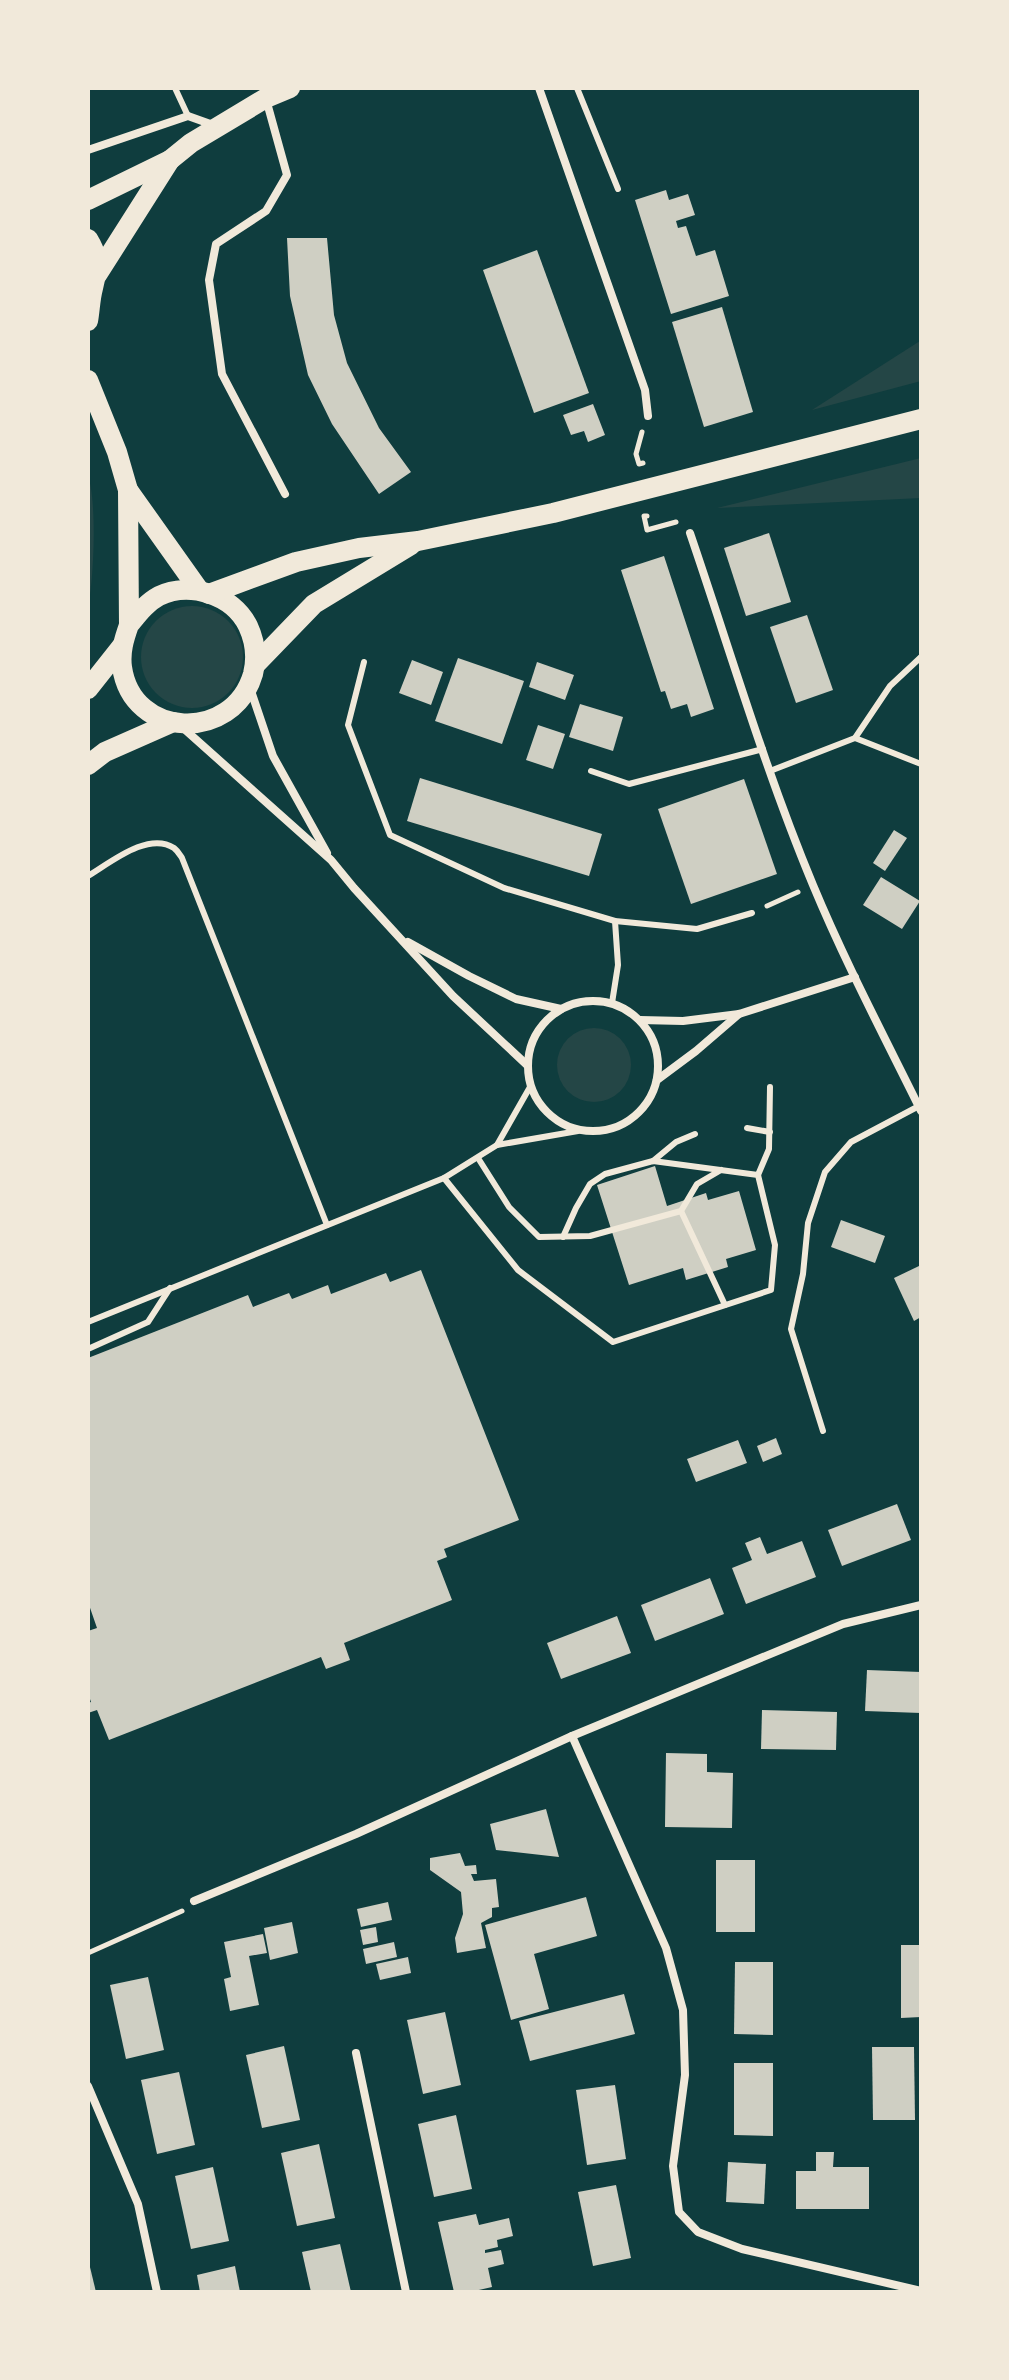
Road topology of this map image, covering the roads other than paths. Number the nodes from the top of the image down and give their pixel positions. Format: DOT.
graph roads {
  1 [pos="175,88"];
  2 [pos="290,88"];
  3 [pos="539,88"];
  4 [pos="577,88"];
  5 [pos="266,98"];
  6 [pos="188,116"];
  7 [pos="218,126"];
  8 [pos="88,150"];
  9 [pos="170,160"];
  10 [pos="618,189"];
  11 [pos="88,200"];
  12 [pos="88,239"];
  13 [pos="93,285"];
  14 [pos="88,321"];
  15 [pos="88,380"];
  16 [pos="648,416"];
  17 [pos="921,419"];
  18 [pos="128,490"];
  19 [pos="285,494"];
  20 [pos="690,533"];
  21 [pos="418,541"];
  22 [pos="204,592"];
  23 [pos="129,625"];
  24 [pos="122,646"];
  25 [pos="921,657"];
  26 [pos="364,662"];
  27 [pos="255,665"];
  28 [pos="249,685"];
  29 [pos="88,689"];
  30 [pos="176,723"];
  31 [pos="855,738"];
  32 [pos="763,749"];
  33 [pos="921,764"];
  34 [pos="88,765"];
  35 [pos="591,771"];
  36 [pos="770,771"];
  37 [pos="331,860"];
  38 [pos="88,876"];
  39 [pos="752,913"];
  40 [pos="615,921"];
  41 [pos="400,938"];
  42 [pos="855,977"];
  43 [pos="612,1003"];
  44 [pos="561,1009"];
  45 [pos="739,1014"];
  46 [pos="640,1020"];
  47 [pos="527,1065"];
  48 [pos="657,1080"];
  49 [pos="530,1087"];
  50 [pos="770,1087"];
  51 [pos="920,1108"];
  52 [pos="747,1128"];
  53 [pos="578,1131"];
  54 [pos="770,1132"];
  55 [pos="695,1134"];
  56 [pos="497,1145"];
  57 [pos="478,1158"];
  58 [pos="653,1161"];
  59 [pos="721,1170"];
  60 [pos="758,1175"];
  61 [pos="444,1178"];
  62 [pos="681,1211"];
  63 [pos="327,1225"];
  64 [pos="563,1237"];
  65 [pos="170,1288"];
  66 [pos="725,1305"];
  67 [pos="88,1322"];
  68 [pos="88,1349"];
  69 [pos="823,1431"];
  70 [pos="921,1605"];
  71 [pos="572,1736"];
  72 [pos="194,1901"];
  73 [pos="356,2053"];
  74 [pos="88,2086"];
  75 [pos="921,2291"];
  76 [pos="157,2292"];
  77 [pos="406,2292"];
  1 -- 6 [label="lane"];
  2 -- 5 [label="main road"];
  3 -- 16 [label="street"];
  4 -- 10 [label="lane"];
  5 -- 7 [label="main road"];
  5 -- 19 [label="street"];
  6 -- 7 [label="street"];
  6 -- 8 [label="street"];
  7 -- 9 [label="main road"];
  9 -- 11 [label="main road"];
  9 -- 13 [label="main road"];
  12 -- 13 [label="main road"];
  13 -- 14 [label="main road"];
  15 -- 18 [label="main road"];
  17 -- 21 [label="main road"];
  18 -- 22 [label="main road"];
  18 -- 23 [label="main road"];
  20 -- 32 [label="street"];
  21 -- 22 [label="main road"];
  21 -- 27 [label="main road"];
  22 -- 23 [label="main road"];
  22 -- 27 [label="main road"];
  23 -- 24 [label="main road"];
  24 -- 29 [label="main road"];
  24 -- 30 [label="main road"];
  25 -- 31 [label="lane"];
  26 -- 40 [label="lane"];
  27 -- 28 [label="main road"];
  28 -- 30 [label="main road"];
  28 -- 37 [label="street"];
  30 -- 34 [label="main road"];
  30 -- 37 [label="street"];
  31 -- 33 [label="lane"];
  31 -- 36 [label="lane"];
  32 -- 35 [label="lane"];
  32 -- 36 [label="street"];
  36 -- 42 [label="street"];
  37 -- 41 [label="street"];
  38 -- 63 [label="lane"];
  39 -- 40 [label="lane"];
  40 -- 43 [label="lane"];
  41 -- 44 [label="street"];
  41 -- 47 [label="street"];
  42 -- 45 [label="street"];
  42 -- 51 [label="street"];
  43 -- 44 [label="street"];
  43 -- 46 [label="street"];
  44 -- 47 [label="street"];
  45 -- 46 [label="street"];
  45 -- 48 [label="street"];
  46 -- 48 [label="street"];
  47 -- 49 [label="street"];
  48 -- 53 [label="street"];
  49 -- 53 [label="street"];
  49 -- 56 [label="lane"];
  50 -- 54 [label="lane"];
  51 -- 69 [label="lane"];
  52 -- 54 [label="lane"];
  53 -- 56 [label="lane"];
  54 -- 60 [label="lane"];
  55 -- 58 [label="lane"];
  56 -- 57 [label="lane"];
  57 -- 61 [label="lane"];
  57 -- 64 [label="lane"];
  58 -- 59 [label="lane"];
  58 -- 64 [label="lane"];
  59 -- 60 [label="lane"];
  59 -- 62 [label="lane"];
  60 -- 66 [label="lane"];
  61 -- 63 [label="lane"];
  61 -- 66 [label="lane"];
  62 -- 64 [label="lane"];
  62 -- 66 [label="lane"];
  63 -- 65 [label="lane"];
  65 -- 67 [label="lane"];
  65 -- 68 [label="lane"];
  70 -- 71 [label="street"];
  71 -- 72 [label="street"];
  71 -- 75 [label="street"];
  73 -- 77 [label="street"];
  74 -- 76 [label="street"];
}
